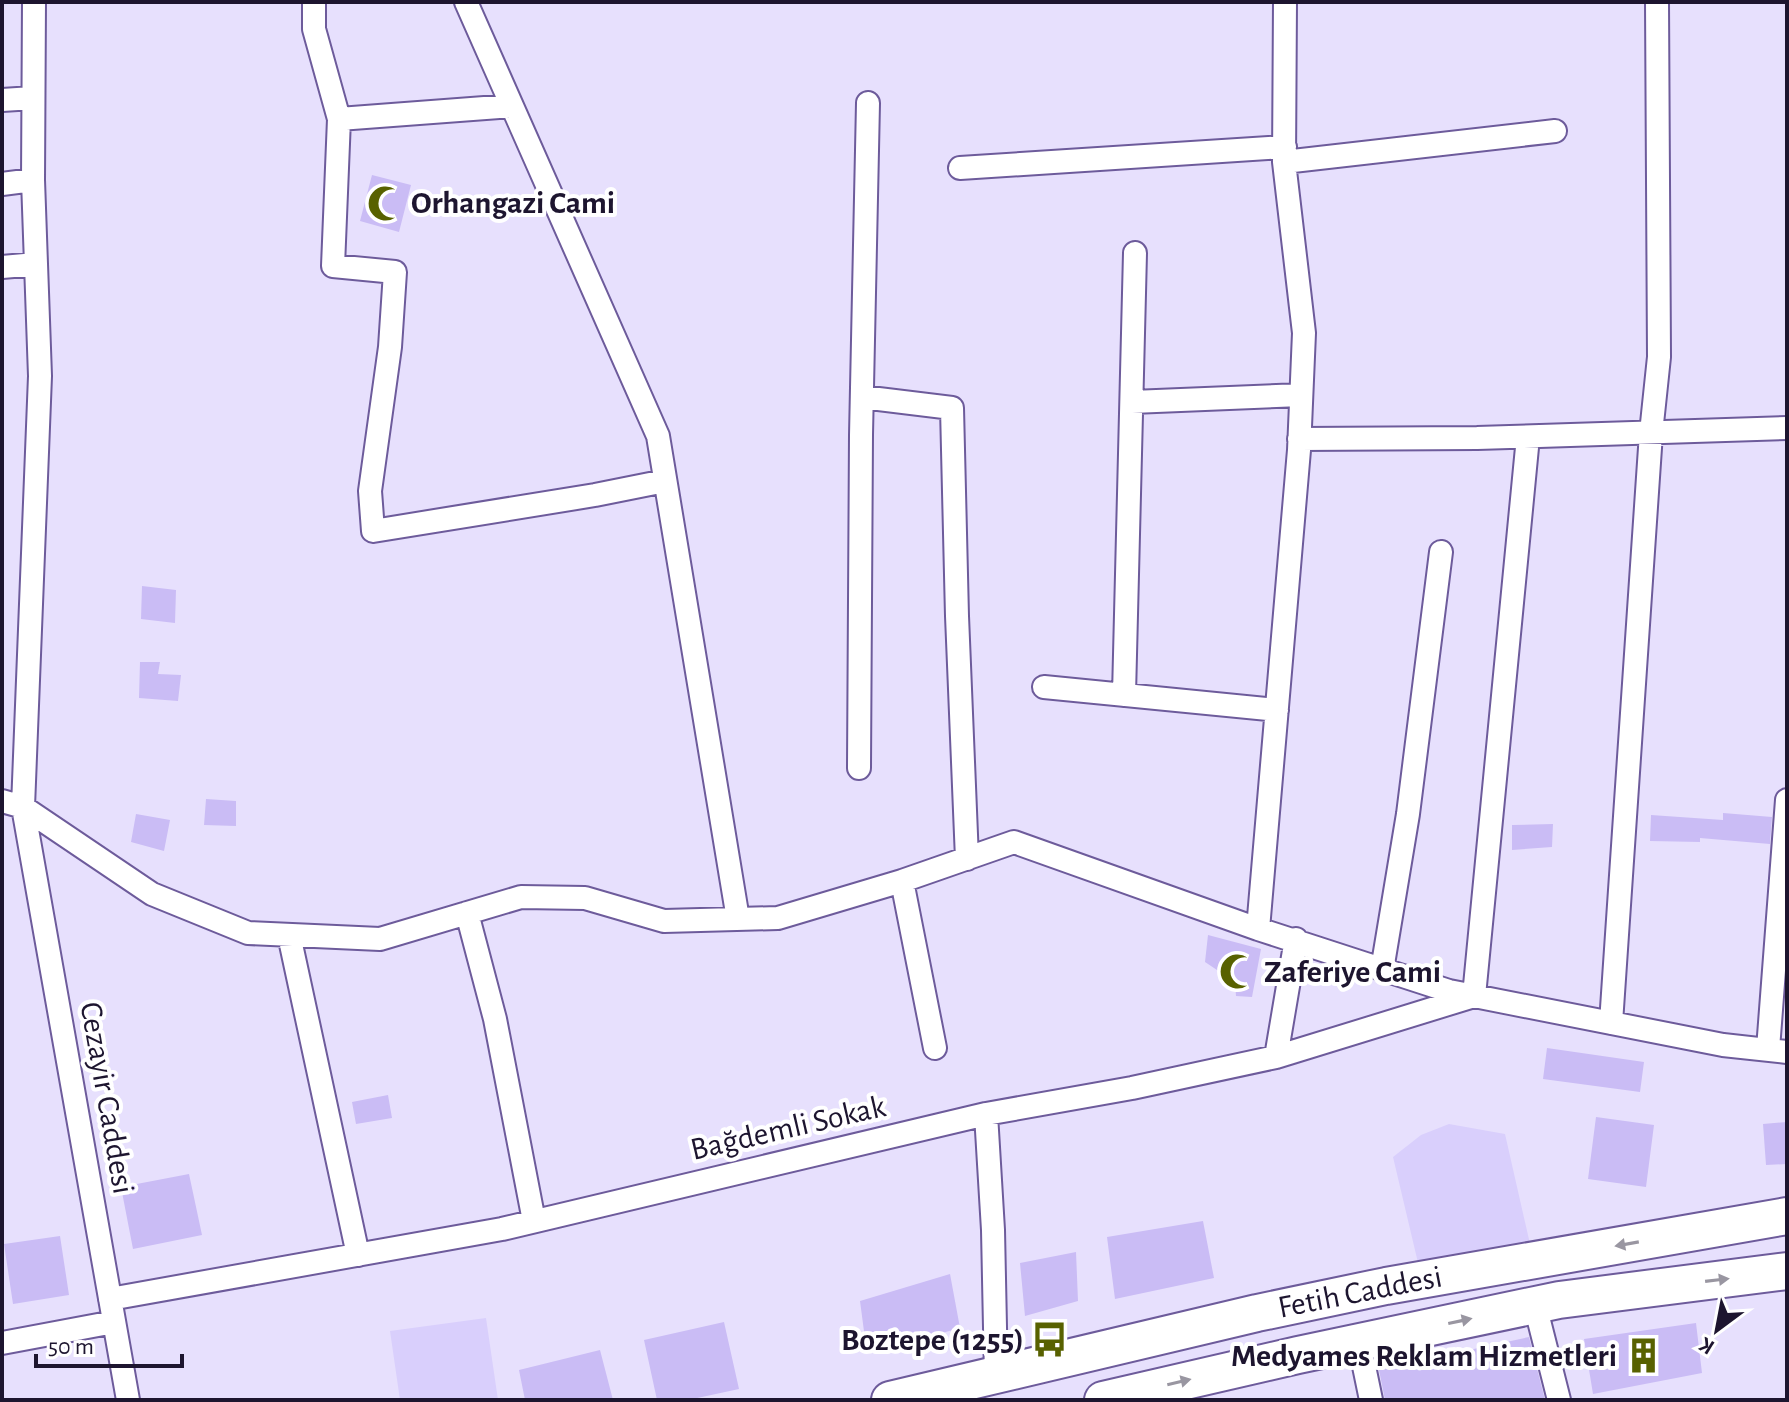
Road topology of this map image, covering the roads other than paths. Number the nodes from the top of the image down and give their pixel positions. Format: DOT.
graph roads {
  1 [pos="34,2"];
  2 [pos="314,2"];
  3 [pos="466,2"];
  4 [pos="1285,2"];
  5 [pos="1657,2"];
  6 [pos="33,98"];
  7 [pos="2,100"];
  8 [pos="868,103"];
  9 [pos="512,106"];
  10 [pos="339,119"];
  11 [pos="1555,131"];
  12 [pos="1284,154"];
  13 [pos="960,168"];
  14 [pos="33,180"];
  15 [pos="2,184"];
  16 [pos="1135,253"];
  17 [pos="36,264"];
  18 [pos="2,267"];
  19 [pos="1301,395"];
  20 [pos="862,397"];
  21 [pos="1132,402"];
  22 [pos="1787,428"];
  23 [pos="1651,433"];
  24 [pos="1528,437"];
  25 [pos="1299,439"];
  26 [pos="665,481"];
  27 [pos="1441,552"];
  28 [pos="1044,687"];
  29 [pos="1124,695"];
  30 [pos="1277,710"];
  31 [pos="859,768"];
  32 [pos="1787,800"];
  33 [pos="13,804"];
  34 [pos="967,859"];
  35 [pos="902,881"];
  36 [pos="467,913"];
  37 [pos="738,919"];
  38 [pos="1258,929"];
  39 [pos="289,935"];
  40 [pos="1296,939"];
  41 [pos="1382,970"];
  42 [pos="1474,996"];
  43 [pos="1611,1023"];
  44 [pos="935,1048"];
  45 [pos="1778,1050"];
  46 [pos="1276,1057"];
  47 [pos="986,1114"];
  48 [pos="1787,1216"];
  49 [pos="534,1221"];
  50 [pos="358,1255"];
  51 [pos="1787,1271"];
  52 [pos="110,1299"];
  53 [pos="1535,1305"];
  54 [pos="114,1322"];
  55 [pos="1359,1342"];
  56 [pos="2,1343"];
  57 [pos="996,1376"];
  58 [pos="128,1400"];
  59 [pos="890,1400"];
  60 [pos="1103,1400"];
  61 [pos="1371,1400"];
  62 [pos="1559,1400"];
  1 -- 6 [label="street, Cezayir Caddesi"];
  2 -- 10 [label="street"];
  3 -- 9 [label="street"];
  4 -- 12 [label="street"];
  5 -- 23 [label="street"];
  6 -- 7 [label="street"];
  6 -- 14 [label="street, Cezayir Caddesi"];
  8 -- 20 [label="street"];
  9 -- 10 [label="street"];
  9 -- 26 [label="street"];
  10 -- 26 [label="street"];
  11 -- 12 [label="street"];
  12 -- 13 [label="street"];
  12 -- 19 [label="street"];
  14 -- 15 [label="street"];
  14 -- 17 [label="street, Cezayir Caddesi"];
  16 -- 21 [label="street"];
  17 -- 18 [label="street"];
  17 -- 33 [label="street, Cezayir Caddesi"];
  19 -- 21 [label="street"];
  19 -- 25 [label="street"];
  20 -- 31 [label="street"];
  20 -- 34 [label="street"];
  21 -- 29 [label="street"];
  22 -- 23 [label="street"];
  23 -- 24 [label="street"];
  23 -- 43 [label="street"];
  24 -- 25 [label="street"];
  24 -- 42 [label="street"];
  25 -- 30 [label="street"];
  26 -- 37 [label="street"];
  27 -- 41 [label="street"];
  28 -- 29 [label="street"];
  29 -- 30 [label="street"];
  30 -- 38 [label="street"];
  32 -- 45 [label="street"];
  33 -- 39 [label="street"];
  33 -- 52 [label="street, Cezayir Caddesi"];
  34 -- 35 [label="street"];
  34 -- 38 [label="street"];
  35 -- 37 [label="street"];
  35 -- 44 [label="street"];
  36 -- 37 [label="street"];
  36 -- 39 [label="street"];
  36 -- 49 [label="street"];
  38 -- 40 [label="street"];
  39 -- 50 [label="street"];
  40 -- 41 [label="street"];
  40 -- 46 [label="street"];
  41 -- 42 [label="street"];
  42 -- 43 [label="street"];
  42 -- 46 [label="street, Bağdemli Sokak"];
  43 -- 45 [label="street"];
  46 -- 47 [label="street, Bağdemli Sokak"];
  47 -- 49 [label="street, Bağdemli Sokak"];
  47 -- 57 [label="street"];
  48 -- 57 [label="main road, Fetih Caddesi, one-way"];
  49 -- 50 [label="street, Bağdemli Sokak"];
  50 -- 52 [label="street, Bağdemli Sokak"];
  53 -- 51 [label="main road, Fetih Caddesi, one-way"];
  52 -- 54 [label="street, Cezayir Caddesi"];
  55 -- 53 [label="main road, Fetih Caddesi, one-way"];
  53 -- 62 [label="street"];
  54 -- 56 [label="street"];
  54 -- 58 [label="street, Cezayir Caddesi"];
  60 -- 55 [label="main road, Fetih Caddesi, one-way"];
  55 -- 61 [label="street"];
  57 -- 59 [label="main road, Fetih Caddesi"];
}
